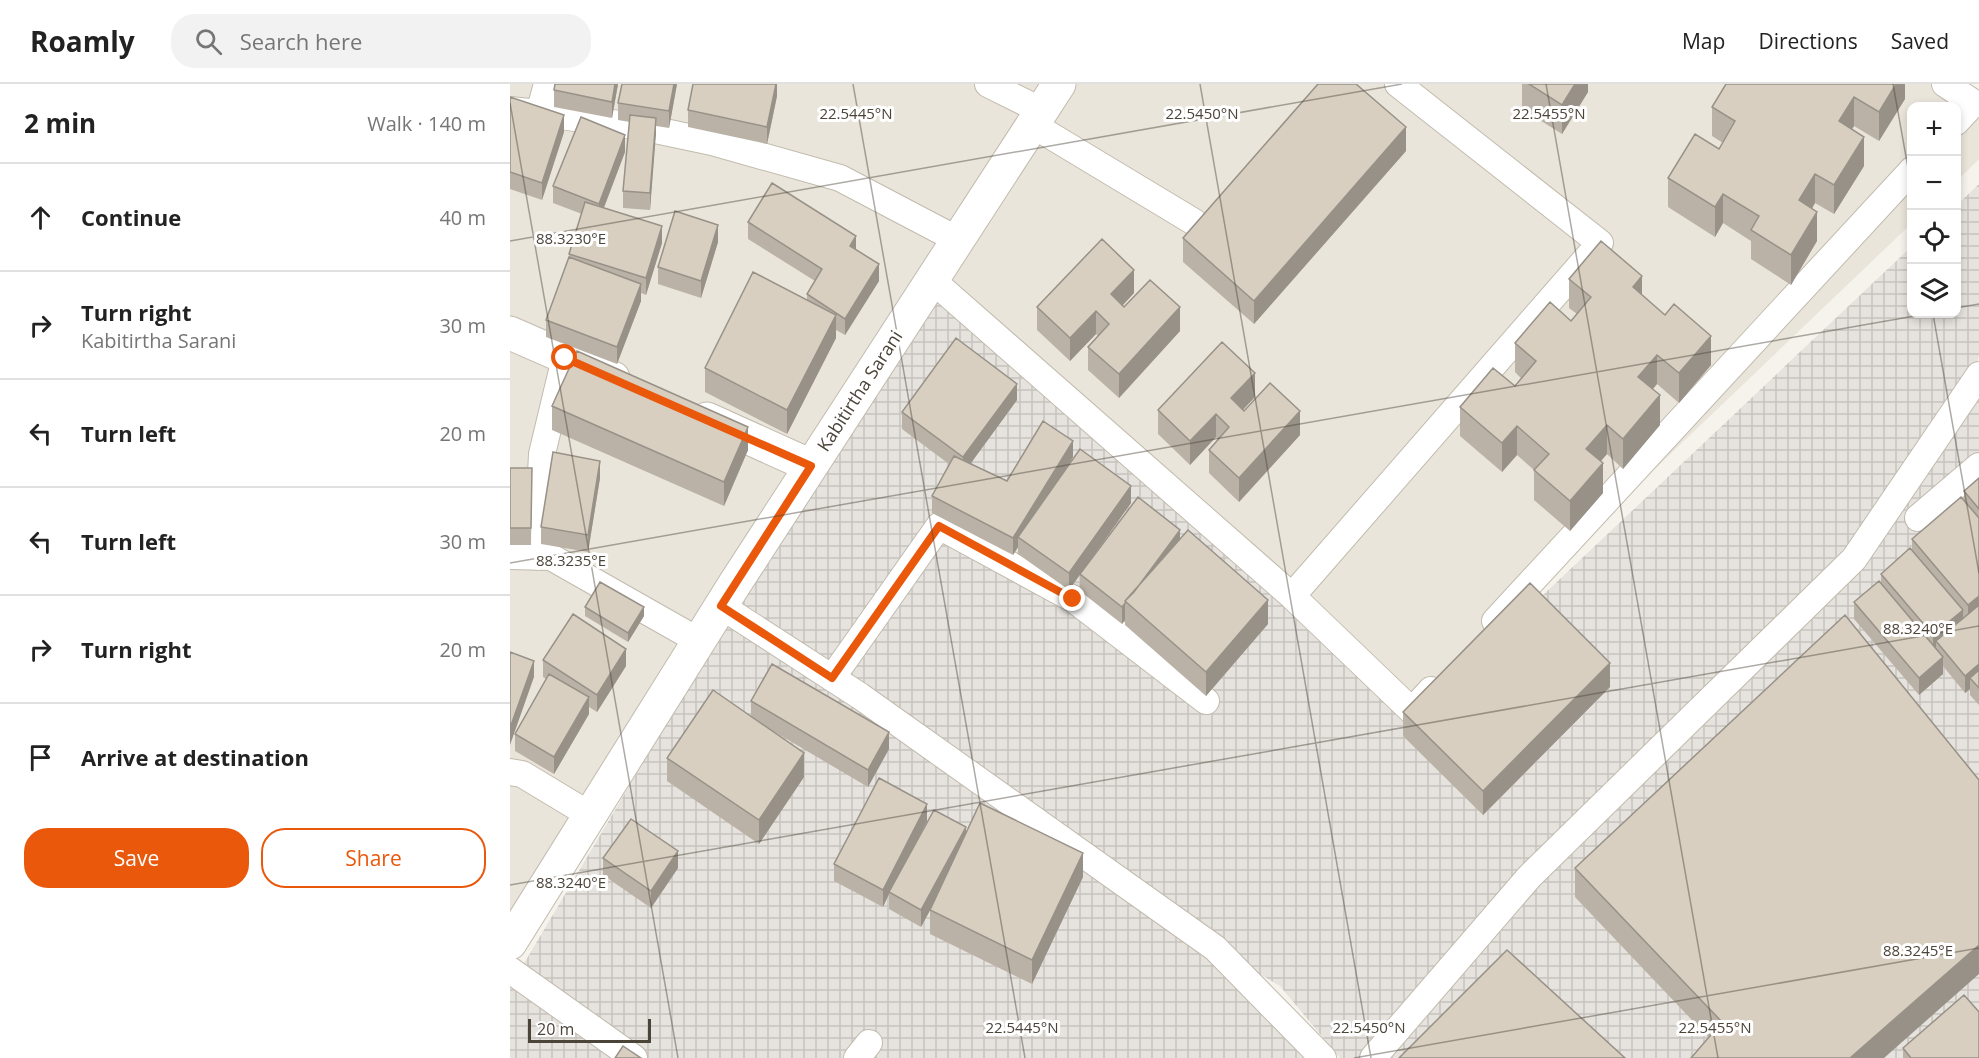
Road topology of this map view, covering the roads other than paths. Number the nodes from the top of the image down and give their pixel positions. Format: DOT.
graph roads {
  1 [pos="547,84"];
  2 [pos="988,84"];
  3 [pos="1059,84"];
  4 [pos="1398,84"];
  5 [pos="1945,84"];
  6 [pos="510,110"];
  7 [pos="539,113"];
  8 [pos="1961,117"];
  9 [pos="1037,118"];
  10 [pos="1907,174"];
  11 [pos="1194,222"];
  12 [pos="958,240"];
  13 [pos="932,279"];
  14 [pos="510,333"];
  15 [pos="565,358"];
  16 [pos="1979,375"];
  17 [pos="639,390"];
  18 [pos="682,409"];
  19 [pos="1979,465"];
  20 [pos="811,466"];
  21 [pos="1918,518"];
  22 [pos="510,556"];
  23 [pos="537,556"];
  24 [pos="1292,597"];
  25 [pos="721,606"];
  26 [pos="699,641"];
  27 [pos="1476,641"];
  28 [pos="1444,676"];
  29 [pos="832,678"];
  30 [pos="1206,700"];
  31 [pos="510,772"];
  32 [pos="590,815"];
  33 [pos="510,943"];
  34 [pos="510,970"];
  35 [pos="634,1058"];
  36 [pos="1323,1058"];
  37 [pos="1373,1058"];
  1 -- 7 [label="lane"];
  2 -- 9 [label="lane"];
  3 -- 9 [label="street, Kabitirtha Sarani"];
  4 -- 24 [label="lane"];
  5 -- 8 [label="lane"];
  6 -- 7 [label="lane"];
  7 -- 12 [label="lane"];
  9 -- 11 [label="lane"];
  9 -- 12 [label="street, Kabitirtha Sarani"];
  10 -- 27 [label="lane"];
  12 -- 13 [label="street, Kabitirtha Sarani"];
  13 -- 20 [label="street, Kabitirtha Sarani"];
  13 -- 24 [label="lane"];
  14 -- 15 [label="street"];
  15 -- 17 [label="street"];
  15 -- 23 [label="lane"];
  16 -- 37 [label="lane"];
  18 -- 20 [label="street"];
  19 -- 21 [label="lane"];
  20 -- 25 [label="street, Kabitirtha Sarani"];
  22 -- 23 [label="lane"];
  23 -- 26 [label="lane"];
  24 -- 28 [label="lane"];
  25 -- 26 [label="street, Kabitirtha Sarani"];
  25 -- 29 [label="lane"];
  26 -- 32 [label="street, Kabitirtha Sarani"];
  29 -- 30 [label="lane"];
  29 -- 36 [label="lane"];
  31 -- 32 [label="lane"];
  32 -- 33 [label="street, Kabitirtha Sarani"];
  34 -- 35 [label="lane"];
}
